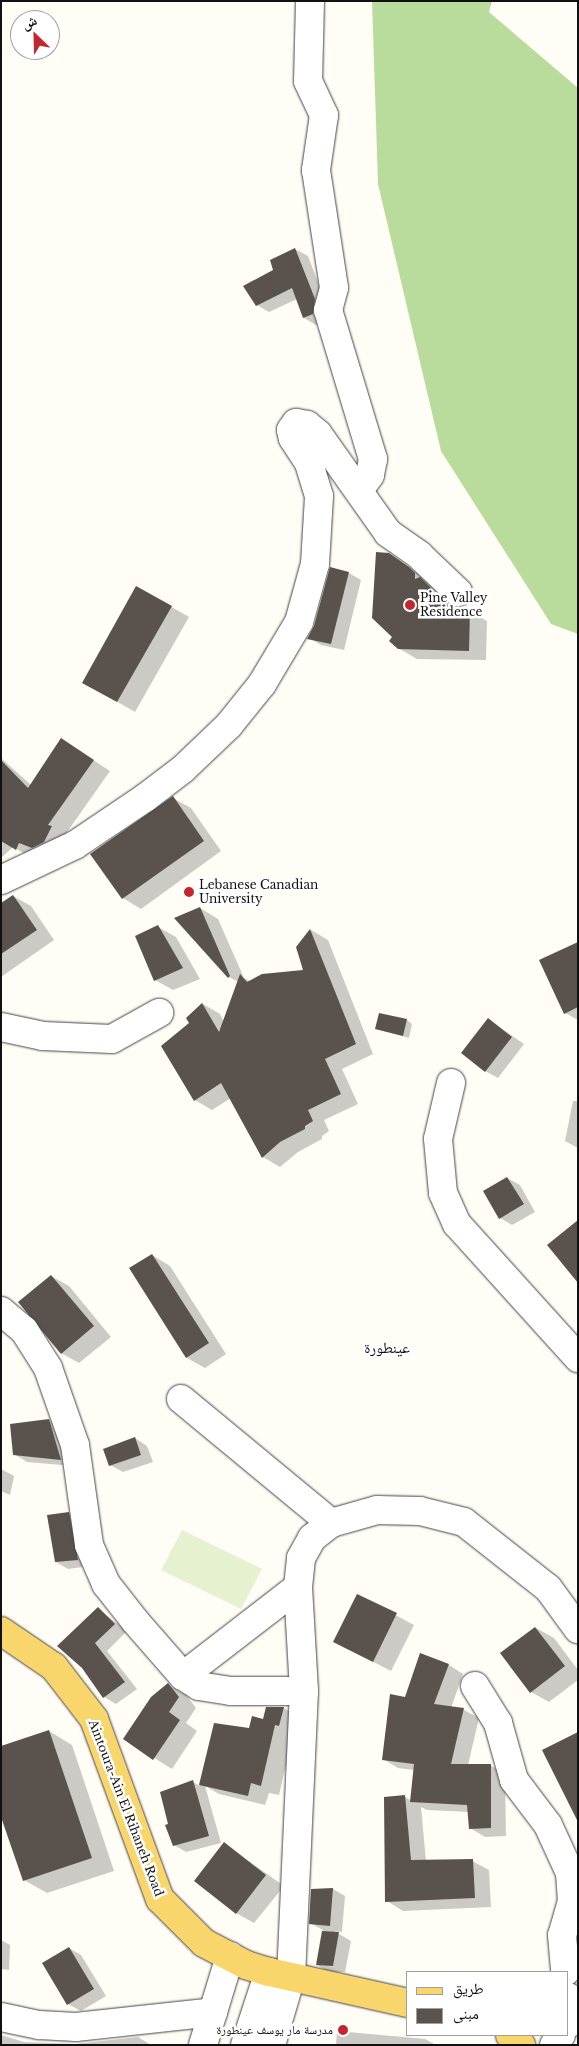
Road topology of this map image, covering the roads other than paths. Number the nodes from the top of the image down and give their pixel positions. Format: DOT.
graph roads {
  1 [pos="310,1"];
  2 [pos="360,489"];
  3 [pos="458,592"];
  4 [pos="1,880"];
  5 [pos="159,1013"];
  6 [pos="1,1027"];
  7 [pos="451,1083"];
  8 [pos="1,1311"];
  9 [pos="578,1358"];
  10 [pos="181,1399"];
  11 [pos="331,1523"];
  12 [pos="298,1587"];
  13 [pos="578,1629"];
  14 [pos="1,1631"];
  15 [pos="183,1676"];
  16 [pos="475,1686"];
  17 [pos="304,1690"];
  18 [pos="230,1956"];
  19 [pos="565,1971"];
  20 [pos="280,1975"];
  21 [pos="406,2003"];
  22 [pos="213,2012"];
  23 [pos="1,2017"];
  24 [pos="511,2036"];
  25 [pos="203,2045"];
  26 [pos="245,2045"];
  27 [pos="270,2045"];
  28 [pos="521,2045"];
  1 -- 2 [label="street"];
  2 -- 3 [label="street"];
  2 -- 4 [label="street"];
  5 -- 6 [label="street"];
  7 -- 9 [label="street"];
  8 -- 15 [label="street"];
  10 -- 11 [label="street"];
  11 -- 12 [label="street"];
  11 -- 13 [label="street"];
  12 -- 15 [label="street"];
  12 -- 17 [label="street"];
  14 -- 18 [label="main road, Aintoura-Ain El Rihaneh Road"];
  15 -- 17 [label="street"];
  16 -- 19 [label="street"];
  17 -- 20 [label="street"];
  18 -- 20 [label="main road, Aintoura-Ain El Rihaneh Road"];
  18 -- 22 [label="street"];
  20 -- 21 [label="main road, Aintoura-Ain El Rihaneh Road"];
  20 -- 26 [label="street"];
  20 -- 27 [label="street"];
  22 -- 23 [label="street"];
  22 -- 25 [label="street"];
  24 -- 28 [label="main road"];
}
